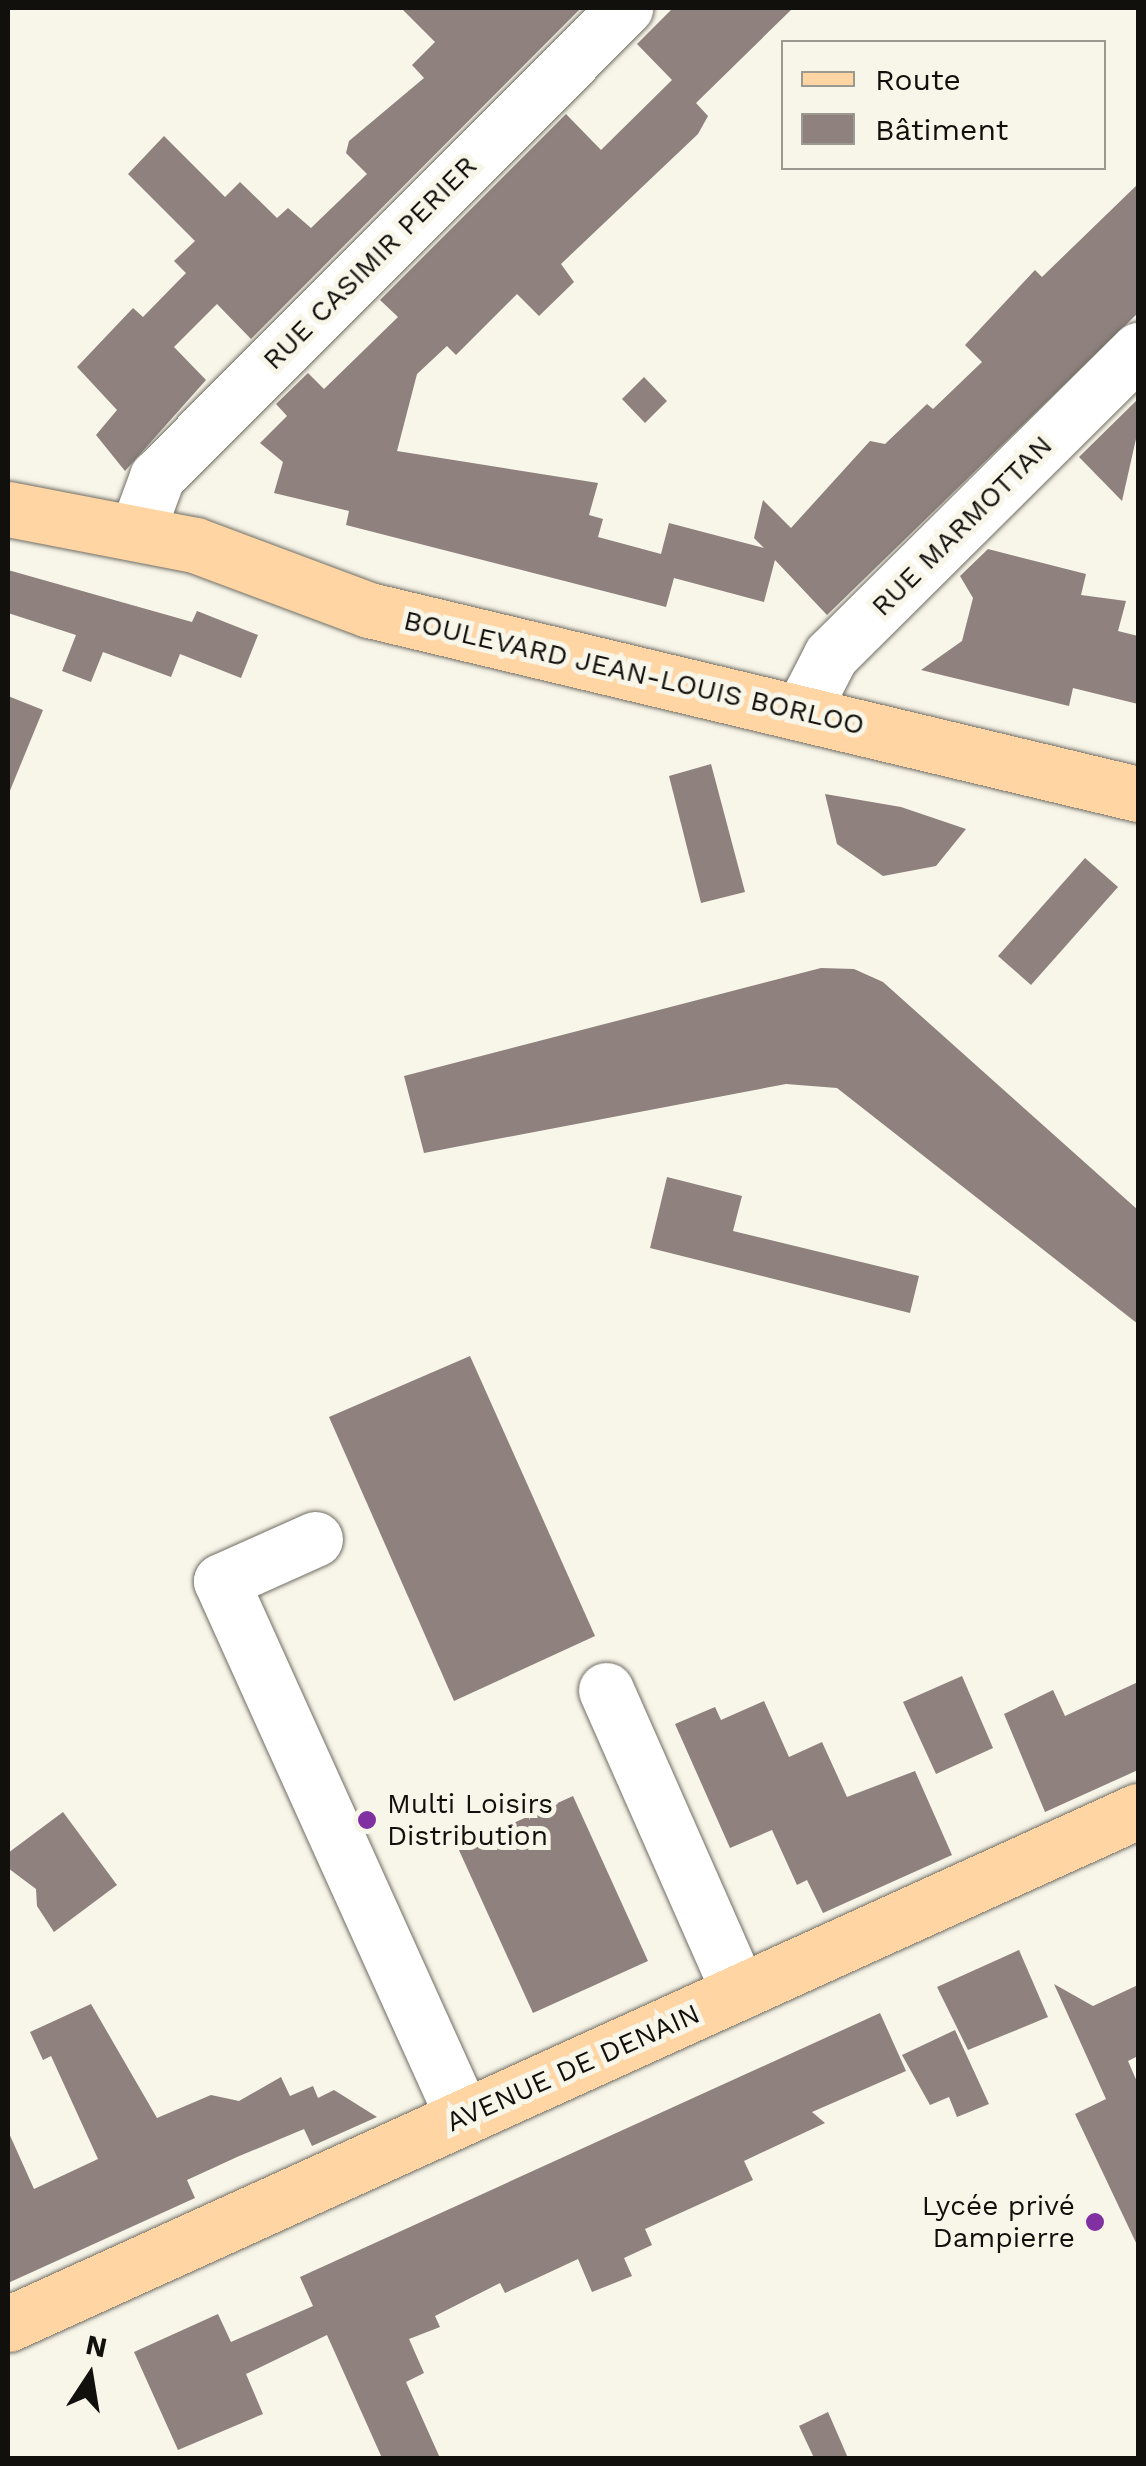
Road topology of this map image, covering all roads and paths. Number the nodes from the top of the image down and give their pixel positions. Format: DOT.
graph roads {
  1 [pos="625,8"];
  2 [pos="1138,350"];
  3 [pos="8,470"];
  4 [pos="8,509"];
  5 [pos="137,531"];
  6 [pos="801,713"];
  7 [pos="1138,794"];
  8 [pos="315,1539"];
  9 [pos="606,1690"];
  10 [pos="1138,1811"];
  11 [pos="1138,1844"];
  12 [pos="739,1992"];
  13 [pos="463,2118"];
  14 [pos="8,2324"];
  15 [pos="8,2356"];
  1 -- 5 [label="street, RUE CASIMIR PERIER"];
  2 -- 6 [label="street, RUE MARMOTTAN"];
  3 -- 5 [label="main road, BOULEVARD JEAN-LOUIS BORLOO"];
  4 -- 5 [label="main road, BOULEVARD JEAN-LOUIS BORLOO"];
  5 -- 6 [label="main road, BOULEVARD JEAN-LOUIS BORLOO"];
  6 -- 7 [label="main road, BOULEVARD JEAN-LOUIS BORLOO"];
  8 -- 13 [label="street"];
  9 -- 12 [label="street"];
  10 -- 12 [label="main road, AVENUE DE DENAIN"];
  11 -- 15 [label="main road, AVENUE DE DENAIN"];
  12 -- 13 [label="main road, AVENUE DE DENAIN"];
  13 -- 14 [label="main road, AVENUE DE DENAIN"];
}
